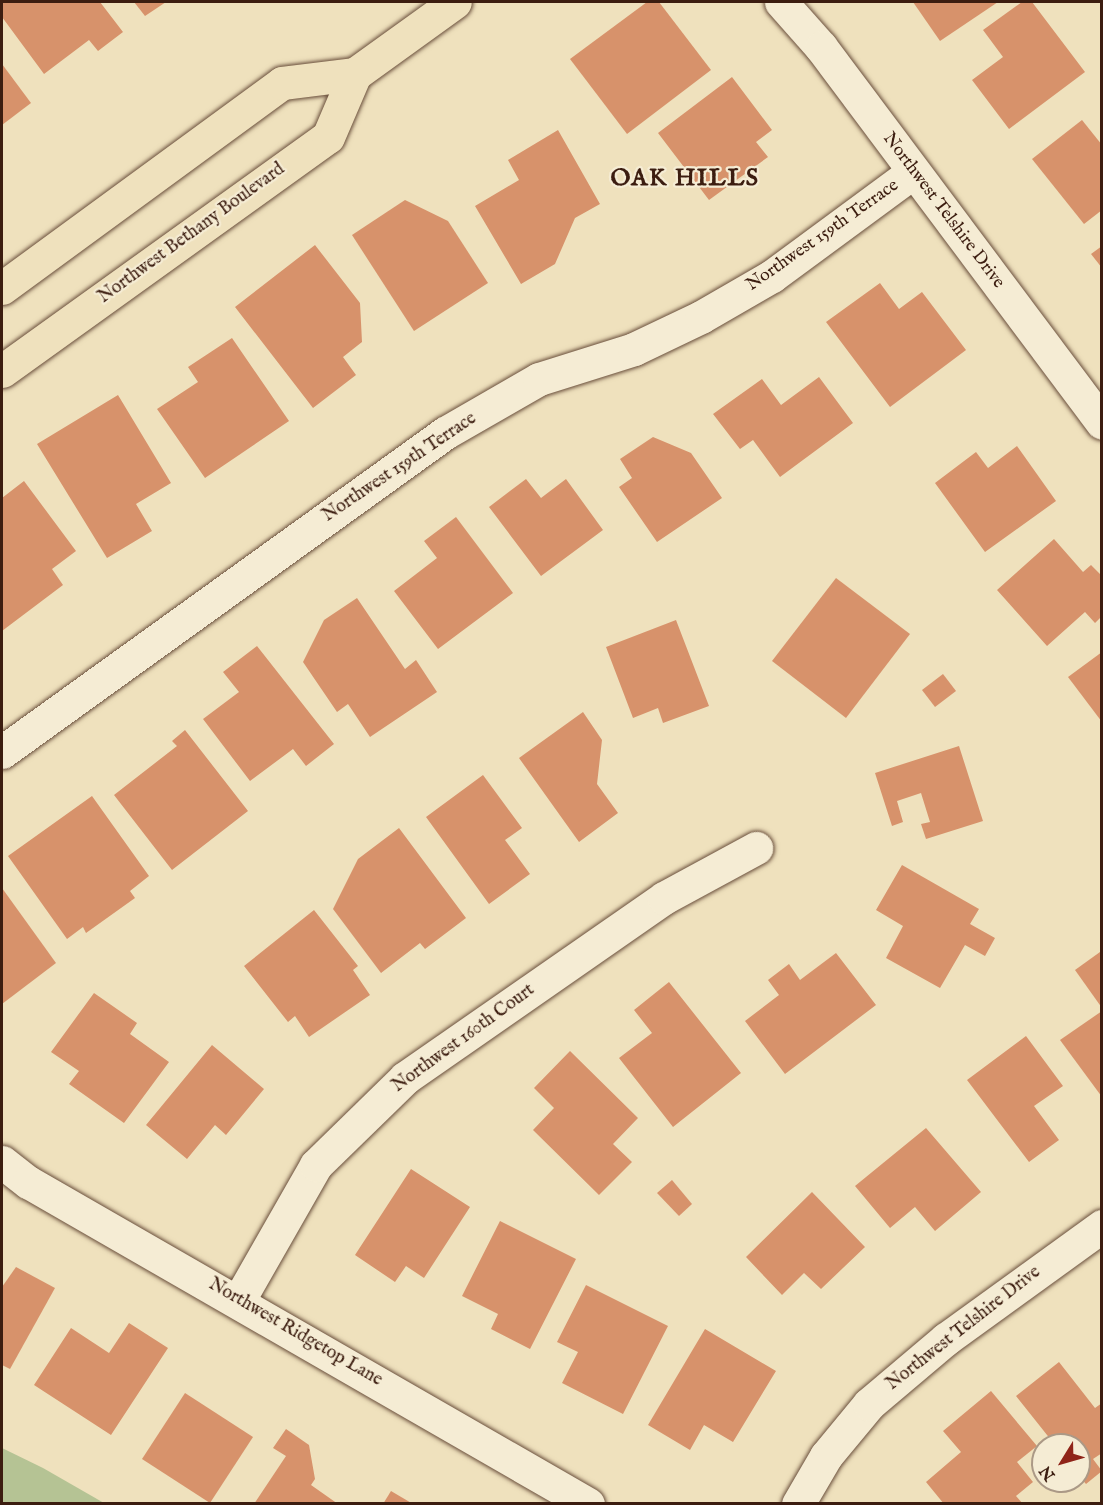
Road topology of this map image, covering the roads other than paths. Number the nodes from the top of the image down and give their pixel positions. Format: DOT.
graph roads {
  1 [pos="455,2"];
  2 [pos="780,2"];
  3 [pos="355,74"];
  4 [pos="913,172"];
  5 [pos="2,288"];
  6 [pos="2,371"];
  7 [pos="1101,423"];
  8 [pos="2,752"];
  9 [pos="756,848"];
  10 [pos="2,1162"];
  11 [pos="1101,1226"];
  12 [pos="239,1300"];
  13 [pos="588,1503"];
  14 [pos="798,1503"];
  1 -- 3 [label="main road"];
  2 -- 4 [label="street, Northwest Telshire Drive"];
  3 -- 5 [label="main road"];
  3 -- 6 [label="main road, Northwest Bethany Boulevard"];
  4 -- 7 [label="street, Northwest Telshire Drive"];
  4 -- 8 [label="street, Northwest 159th Terrace"];
  9 -- 12 [label="street, Northwest 160th Court"];
  10 -- 12 [label="street, Northwest Ridgetop Lane"];
  11 -- 14 [label="street, Northwest Telshire Drive"];
  12 -- 13 [label="street, Northwest Ridgetop Lane"];
}
